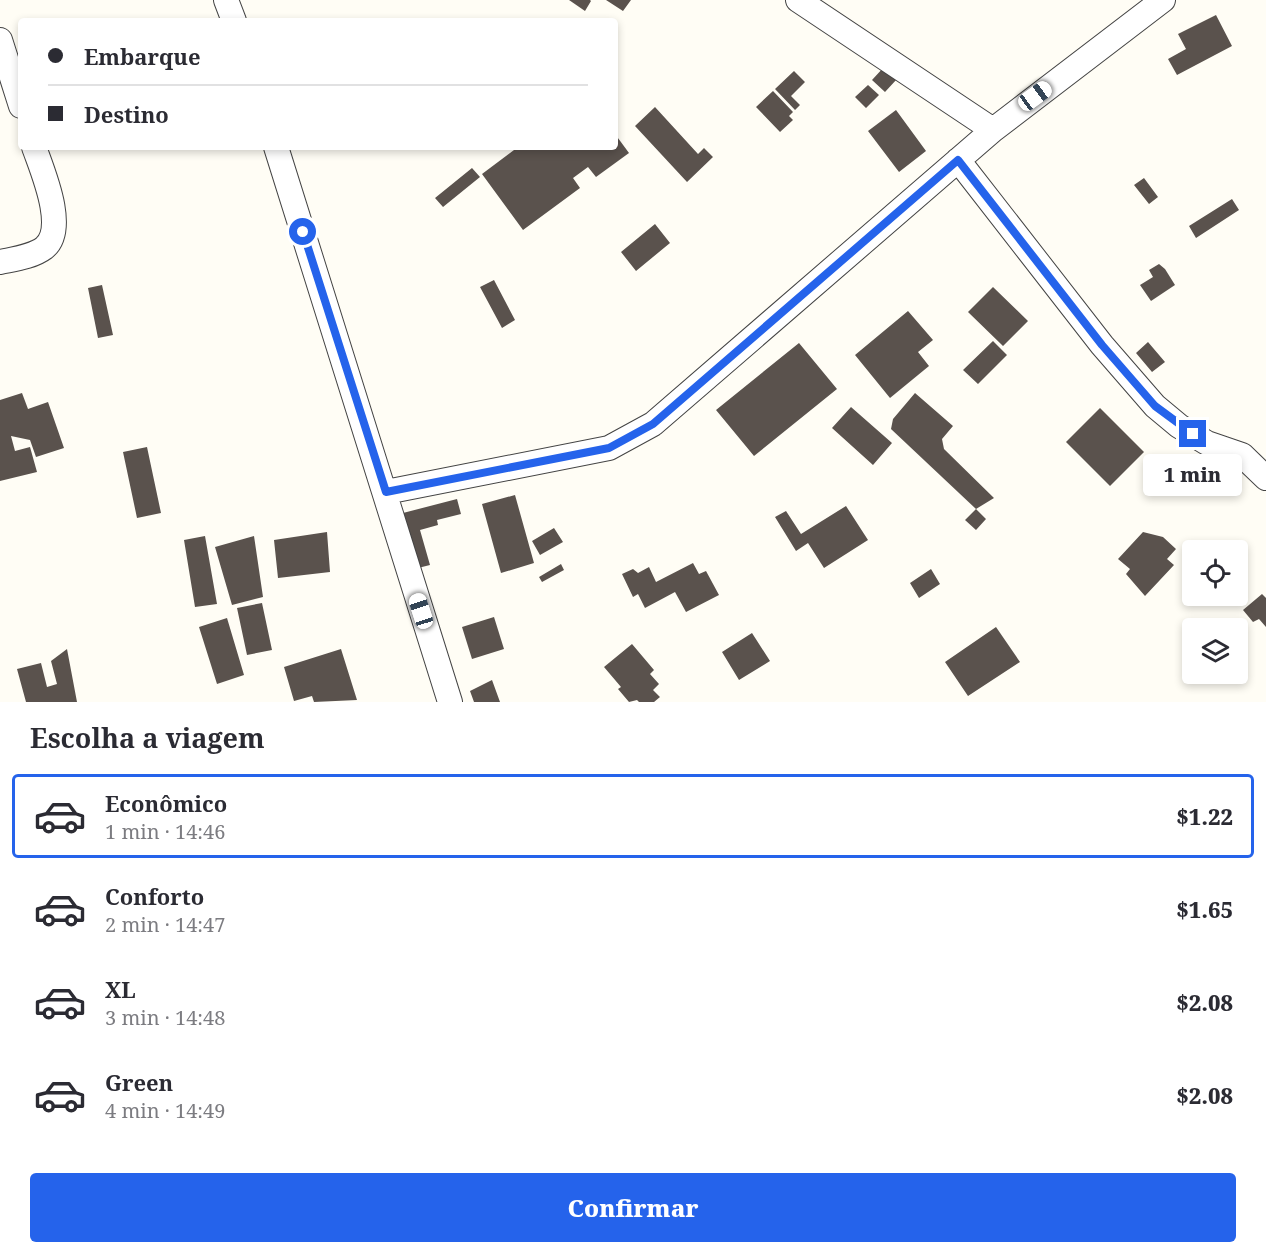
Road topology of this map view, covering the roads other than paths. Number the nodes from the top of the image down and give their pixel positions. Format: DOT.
graph roads {
  1 [pos="226,0"];
  2 [pos="798,0"];
  3 [pos="1163,0"];
  4 [pos="233,18"];
  5 [pos="0,40"];
  6 [pos="18,97"];
  7 [pos="993,130"];
  8 [pos="35,150"];
  9 [pos="277,150"];
  10 [pos="958,160"];
  11 [pos="0,262"];
  12 [pos="1266,478"];
  13 [pos="386,492"];
  14 [pos="450,702"];
  1 -- 4 [label="street"];
  2 -- 7 [label="street"];
  3 -- 7 [label="street"];
  5 -- 6 [label="street"];
  7 -- 10 [label="street"];
  8 -- 11 [label="street"];
  9 -- 13 [label="street"];
  10 -- 12 [label="street"];
  10 -- 13 [label="street"];
  13 -- 14 [label="street"];
}
